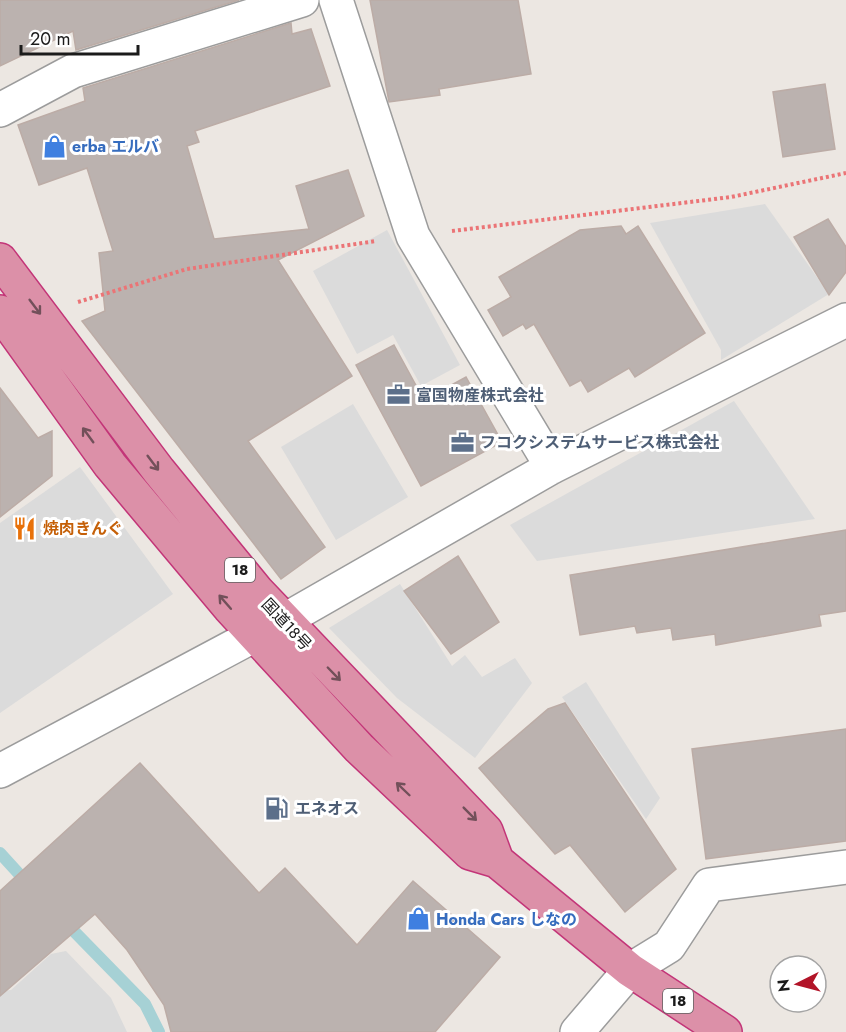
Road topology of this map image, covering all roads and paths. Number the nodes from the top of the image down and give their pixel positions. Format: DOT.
graph roads {
  1 [pos="302,0"];
  2 [pos="336,0"];
  3 [pos="0,110"];
  4 [pos="0,261"];
  5 [pos="0,312"];
  6 [pos="846,320"];
  7 [pos="552,467"];
  8 [pos="269,628"];
  9 [pos="0,771"];
  10 [pos="846,867"];
  11 [pos="630,970"];
  12 [pos="577,1032"];
  13 [pos="725,1032"];
  1 -- 3 [label="street"];
  2 -- 7 [label="street"];
  4 -- 8 [label="highway, 国道18号 / 18, one-way"];
  8 -- 5 [label="highway, 国道18号 / 18, one-way"];
  6 -- 7 [label="street"];
  7 -- 8 [label="street"];
  8 -- 9 [label="street"];
  8 -- 11 [label="highway, 国道18号 / 18"];
  10 -- 11 [label="street"];
  11 -- 12 [label="street"];
  11 -- 13 [label="highway, 国道18号 / 18"];
}
